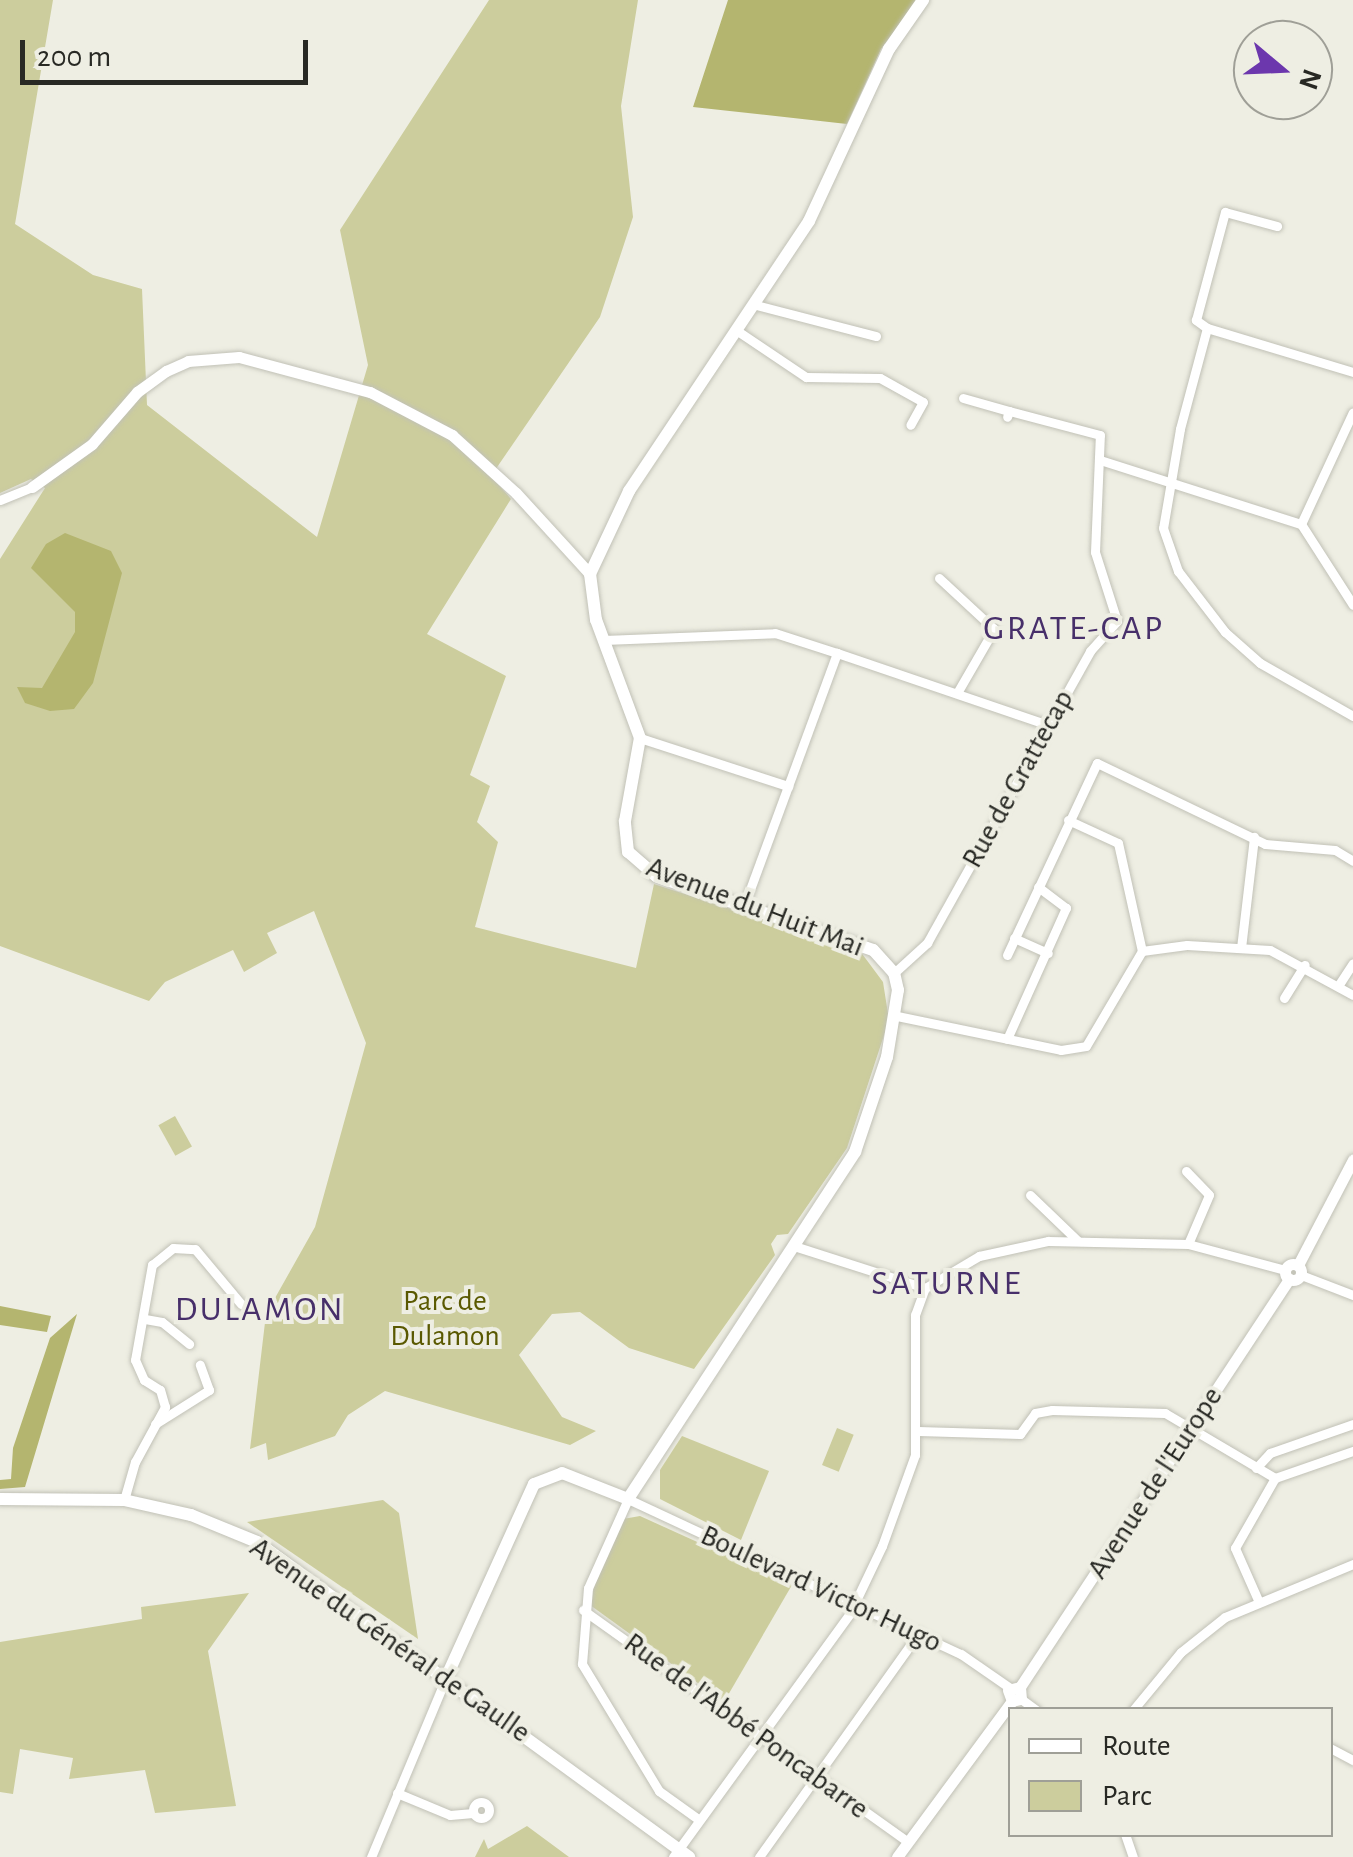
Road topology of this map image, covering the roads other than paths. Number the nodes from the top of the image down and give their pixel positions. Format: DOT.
graph roads {
  1 [pos="923,0"];
  2 [pos="1277,226"];
  3 [pos="756,307"];
  4 [pos="1208,328"];
  5 [pos="739,332"];
  6 [pos="876,336"];
  7 [pos="1353,372"];
  8 [pos="963,398"];
  9 [pos="1353,412"];
  10 [pos="910,426"];
  11 [pos="1100,460"];
  12 [pos="1170,482"];
  13 [pos="32,487"];
  14 [pos="0,500"];
  15 [pos="1301,524"];
  16 [pos="590,574"];
  17 [pos="939,578"];
  18 [pos="1353,605"];
  19 [pos="604,640"];
  20 [pos="837,654"];
  21 [pos="957,693"];
  22 [pos="1353,716"];
  23 [pos="1049,725"];
  24 [pos="640,738"];
  25 [pos="788,786"];
  26 [pos="1068,820"];
  27 [pos="1254,836"];
  28 [pos="1353,862"];
  29 [pos="1038,887"];
  30 [pos="746,903"];
  31 [pos="1014,938"];
  32 [pos="1241,948"];
  33 [pos="1142,951"];
  34 [pos="1048,953"];
  35 [pos="1007,955"];
  36 [pos="1353,963"];
  37 [pos="1305,966"];
  38 [pos="894,973"];
  39 [pos="1338,986"];
  40 [pos="1353,995"];
  41 [pos="1284,998"];
  42 [pos="897,1016"];
  43 [pos="1007,1039"];
  44 [pos="1353,1160"];
  45 [pos="1186,1172"];
  46 [pos="1030,1195"];
  47 [pos="1078,1240"];
  48 [pos="1188,1244"];
  49 [pos="794,1246"];
  50 [pos="1294,1272"];
  51 [pos="925,1288"];
  52 [pos="1353,1295"];
  53 [pos="241,1304"];
  54 [pos="144,1319"];
  55 [pos="189,1344"];
  56 [pos="200,1364"];
  57 [pos="1353,1424"];
  58 [pos="153,1426"];
  59 [pos="1192,1426"];
  60 [pos="918,1431"];
  61 [pos="1353,1451"];
  62 [pos="1256,1468"];
  63 [pos="1276,1478"];
  64 [pos="628,1498"];
  65 [pos="0,1499"];
  66 [pos="124,1500"];
  67 [pos="1353,1564"];
  68 [pos="1258,1600"];
  69 [pos="855,1604"];
  70 [pos="583,1610"];
  71 [pos="919,1633"];
  72 [pos="446,1678"];
  73 [pos="1016,1694"];
  74 [pos="1032,1707"];
  75 [pos="1136,1707"];
  76 [pos="763,1739"];
  77 [pos="816,1776"];
  78 [pos="398,1794"];
  79 [pos="473,1813"];
  80 [pos="698,1819"];
  81 [pos="908,1842"];
  82 [pos="680,1854"];
  83 [pos="371,1857"];
  84 [pos="759,1857"];
  85 [pos="897,1857"];
  1 -- 3 [label="main road"];
  2 -- 4 [label="street"];
  3 -- 5 [label="main road"];
  3 -- 6 [label="street"];
  4 -- 7 [label="street"];
  4 -- 12 [label="street"];
  5 -- 10 [label="street"];
  5 -- 16 [label="main road"];
  8 -- 11 [label="street"];
  9 -- 15 [label="street"];
  11 -- 12 [label="street"];
  11 -- 23 [label="street, Rue de Grattecap"];
  12 -- 15 [label="street"];
  12 -- 22 [label="street"];
  13 -- 14 [label="street"];
  13 -- 16 [label="street"];
  15 -- 18 [label="street"];
  16 -- 19 [label="main road, Avenue du Huit Mai"];
  17 -- 21 [label="street"];
  19 -- 20 [label="street"];
  19 -- 24 [label="main road, Avenue du Huit Mai"];
  20 -- 21 [label="street"];
  20 -- 25 [label="street"];
  21 -- 23 [label="street"];
  23 -- 38 [label="street, Rue de Grattecap"];
  24 -- 25 [label="street"];
  24 -- 30 [label="main road, Avenue du Huit Mai"];
  25 -- 30 [label="street"];
  26 -- 27 [label="street"];
  26 -- 29 [label="street"];
  26 -- 33 [label="street"];
  27 -- 28 [label="street"];
  27 -- 32 [label="street"];
  29 -- 31 [label="street"];
  29 -- 34 [label="street"];
  30 -- 38 [label="main road, Avenue du Huit Mai"];
  31 -- 34 [label="street"];
  31 -- 35 [label="street"];
  32 -- 33 [label="street"];
  32 -- 37 [label="street"];
  33 -- 43 [label="street"];
  34 -- 43 [label="street"];
  36 -- 39 [label="street"];
  37 -- 39 [label="street"];
  37 -- 41 [label="street"];
  38 -- 42 [label="main road, Avenue du Huit Mai"];
  39 -- 40 [label="street"];
  42 -- 43 [label="street"];
  42 -- 49 [label="main road, Avenue du Huit Mai"];
  44 -- 50 [label="street, Avenue de l'Europe"];
  45 -- 48 [label="street"];
  46 -- 47 [label="street"];
  47 -- 48 [label="street"];
  47 -- 51 [label="street"];
  48 -- 50 [label="street"];
  49 -- 51 [label="street"];
  49 -- 64 [label="main road, Avenue du Huit Mai"];
  50 -- 52 [label="street"];
  50 -- 59 [label="street, Avenue de l'Europe"];
  51 -- 60 [label="street"];
  53 -- 54 [label="street"];
  54 -- 55 [label="street"];
  54 -- 58 [label="street"];
  56 -- 58 [label="street"];
  57 -- 62 [label="street"];
  58 -- 66 [label="street"];
  59 -- 60 [label="street"];
  59 -- 62 [label="street"];
  59 -- 73 [label="street, Avenue de l'Europe"];
  60 -- 69 [label="street"];
  61 -- 63 [label="street"];
  62 -- 63 [label="street"];
  63 -- 68 [label="street"];
  64 -- 69 [label="street, Boulevard Victor Hugo"];
  64 -- 70 [label="street, Avenue du Huit Mai"];
  64 -- 72 [label="main road"];
  65 -- 66 [label="main road, Avenue du Général de Gaulle"];
  66 -- 72 [label="main road, Avenue du Général de Gaulle"];
  67 -- 68 [label="street"];
  68 -- 75 [label="street"];
  69 -- 71 [label="street, Boulevard Victor Hugo"];
  69 -- 76 [label="street"];
  70 -- 76 [label="street, Rue de l'Abbé Poncabarre"];
  70 -- 80 [label="street, Avenue du Huit Mai"];
  71 -- 73 [label="street, Boulevard Victor Hugo"];
  71 -- 77 [label="street"];
  72 -- 78 [label="street"];
  72 -- 82 [label="main road, Avenue du Général de Gaulle"];
  73 -- 74 [label="street, Boulevard Victor Hugo"];
  73 -- 81 [label="street, Avenue de l'Europe"];
  76 -- 77 [label="street, Rue de l'Abbé Poncabarre"];
  76 -- 80 [label="street"];
  77 -- 81 [label="street, Rue de l'Abbé Poncabarre"];
  77 -- 84 [label="street"];
  78 -- 79 [label="street"];
  78 -- 83 [label="street"];
  80 -- 82 [label="street"];
  81 -- 85 [label="street, Avenue de l'Europe"];
}
